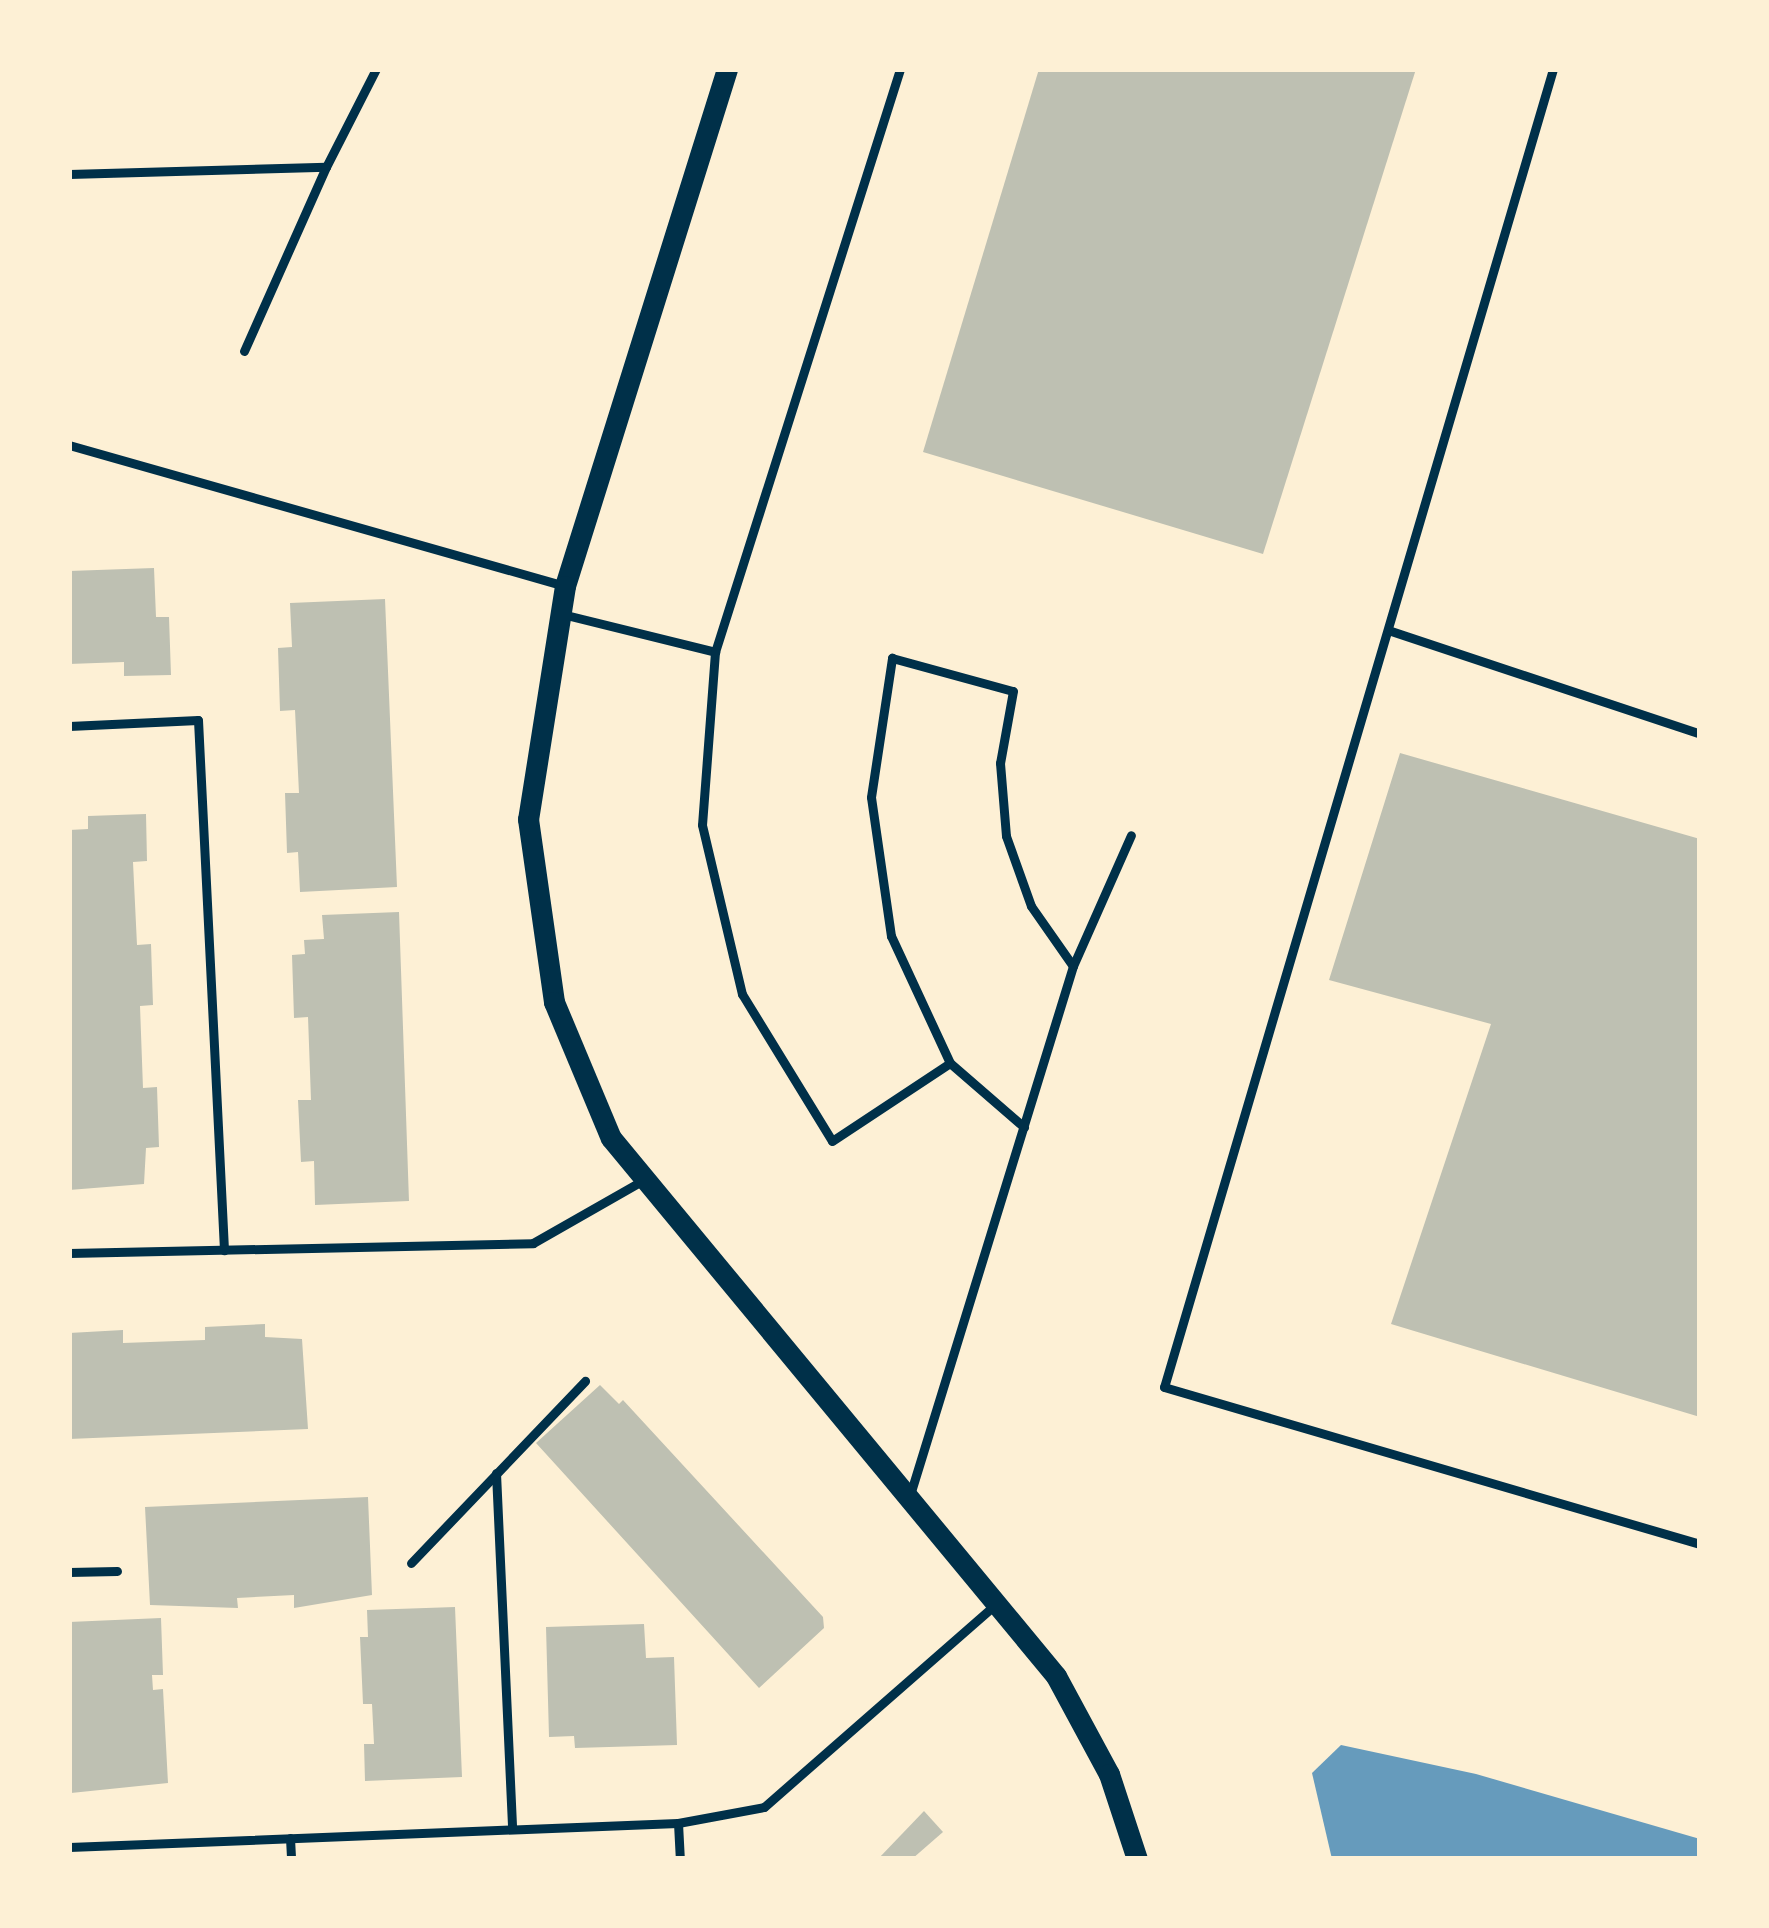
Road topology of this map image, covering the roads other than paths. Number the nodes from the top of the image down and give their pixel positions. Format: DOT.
graph roads {
  1 [pos="376,69"];
  2 [pos="728,69"];
  3 [pos="900,69"];
  4 [pos="1552,69"];
  5 [pos="326,167"];
  6 [pos="69,174"];
  7 [pos="244,350"];
  8 [pos="69,445"];
  9 [pos="565,586"];
  10 [pos="561,614"];
  11 [pos="1388,630"];
  12 [pos="715,652"];
  13 [pos="69,726"];
  14 [pos="1700,734"];
  15 [pos="1131,835"];
  16 [pos="1073,965"];
  17 [pos="950,1063"];
  18 [pos="1024,1127"];
  19 [pos="645,1179"];
  20 [pos="224,1250"];
  21 [pos="69,1253"];
  22 [pos="585,1381"];
  23 [pos="496,1473"];
  24 [pos="910,1495"];
  25 [pos="1700,1544"];
  26 [pos="411,1563"];
  27 [pos="117,1571"];
  28 [pos="69,1572"];
  29 [pos="1001,1601"];
  30 [pos="678,1823"];
  31 [pos="512,1829"];
  32 [pos="290,1838"];
  33 [pos="219,1841"];
  34 [pos="69,1847"];
  35 [pos="220,1859"];
  36 [pos="291,1859"];
  37 [pos="680,1859"];
  38 [pos="1137,1859"];
  1 -- 5 [label="lane"];
  2 -- 9 [label="street"];
  3 -- 12 [label="lane"];
  4 -- 11 [label="lane"];
  5 -- 6 [label="lane"];
  5 -- 7 [label="lane"];
  8 -- 9 [label="lane"];
  9 -- 10 [label="street"];
  10 -- 12 [label="lane"];
  10 -- 19 [label="street"];
  11 -- 14 [label="lane"];
  11 -- 25 [label="lane"];
  12 -- 17 [label="lane"];
  13 -- 20 [label="lane"];
  15 -- 16 [label="lane"];
  16 -- 17 [label="lane"];
  16 -- 18 [label="lane"];
  17 -- 18 [label="lane"];
  18 -- 24 [label="lane"];
  19 -- 20 [label="lane"];
  19 -- 24 [label="street"];
  20 -- 21 [label="lane"];
  22 -- 23 [label="lane"];
  23 -- 26 [label="lane"];
  23 -- 31 [label="lane"];
  24 -- 29 [label="street"];
  27 -- 28 [label="lane"];
  29 -- 30 [label="lane"];
  29 -- 38 [label="street"];
  30 -- 31 [label="lane"];
  30 -- 37 [label="lane"];
  31 -- 32 [label="lane"];
  32 -- 33 [label="lane"];
  32 -- 36 [label="lane"];
  33 -- 34 [label="lane"];
  33 -- 35 [label="lane"];
}
